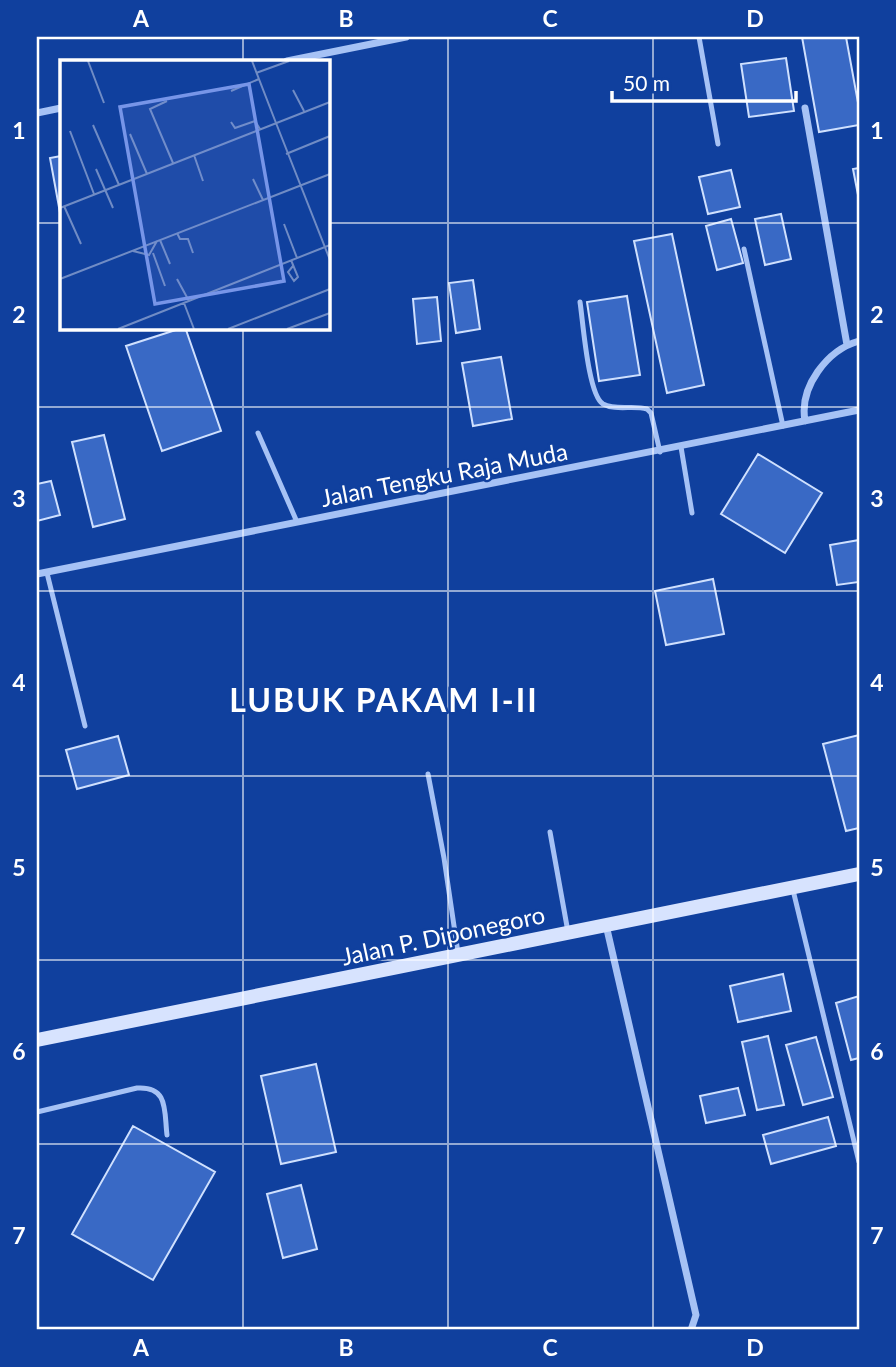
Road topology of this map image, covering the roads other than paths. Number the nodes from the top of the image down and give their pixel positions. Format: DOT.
graph roads {
  1 [pos="406,37"];
  2 [pos="699,37"];
  3 [pos="292,60"];
  4 [pos="60,108"];
  5 [pos="805,108"];
  6 [pos="37,113"];
  7 [pos="718,144"];
  8 [pos="744,249"];
  9 [pos="580,302"];
  10 [pos="859,341"];
  11 [pos="847,345"];
  12 [pos="859,410"];
  13 [pos="805,421"];
  14 [pos="783,425"];
  15 [pos="258,433"];
  16 [pos="681,447"];
  17 [pos="660,452"];
  18 [pos="692,513"];
  19 [pos="297,523"];
  20 [pos="47,573"];
  21 [pos="37,574"];
  22 [pos="85,726"];
  23 [pos="428,775"];
  24 [pos="550,832"];
  25 [pos="859,874"];
  26 [pos="792,887"];
  27 [pos="606,925"];
  28 [pos="568,932"];
  29 [pos="458,956"];
  30 [pos="37,1040"];
  31 [pos="37,1112"];
  32 [pos="167,1135"];
  33 [pos="859,1162"];
  34 [pos="691,1330"];
  1 -- 3 [label="street"];
  2 -- 7 [label="lane"];
  4 -- 6 [label="street"];
  5 -- 11 [label="street"];
  8 -- 14 [label="lane"];
  9 -- 17 [label="lane"];
  10 -- 11 [label="street"];
  11 -- 13 [label="street"];
  12 -- 13 [label="street, Jalan Tengku Raja Muda"];
  13 -- 14 [label="street, Jalan Tengku Raja Muda"];
  14 -- 16 [label="street, Jalan Tengku Raja Muda"];
  15 -- 19 [label="lane"];
  16 -- 17 [label="street, Jalan Tengku Raja Muda"];
  16 -- 18 [label="lane"];
  17 -- 19 [label="street, Jalan Tengku Raja Muda"];
  19 -- 20 [label="street, Jalan Tengku Raja Muda"];
  20 -- 21 [label="street, Jalan Tengku Raja Muda"];
  20 -- 22 [label="lane"];
  23 -- 29 [label="lane"];
  24 -- 28 [label="lane"];
  25 -- 26 [label="main road, Jalan P. Diponegoro"];
  26 -- 27 [label="main road, Jalan P. Diponegoro"];
  26 -- 33 [label="lane"];
  27 -- 28 [label="main road, Jalan P. Diponegoro"];
  27 -- 34 [label="street"];
  28 -- 29 [label="main road, Jalan P. Diponegoro"];
  29 -- 30 [label="main road, Jalan P. Diponegoro"];
  31 -- 32 [label="lane"];
}
